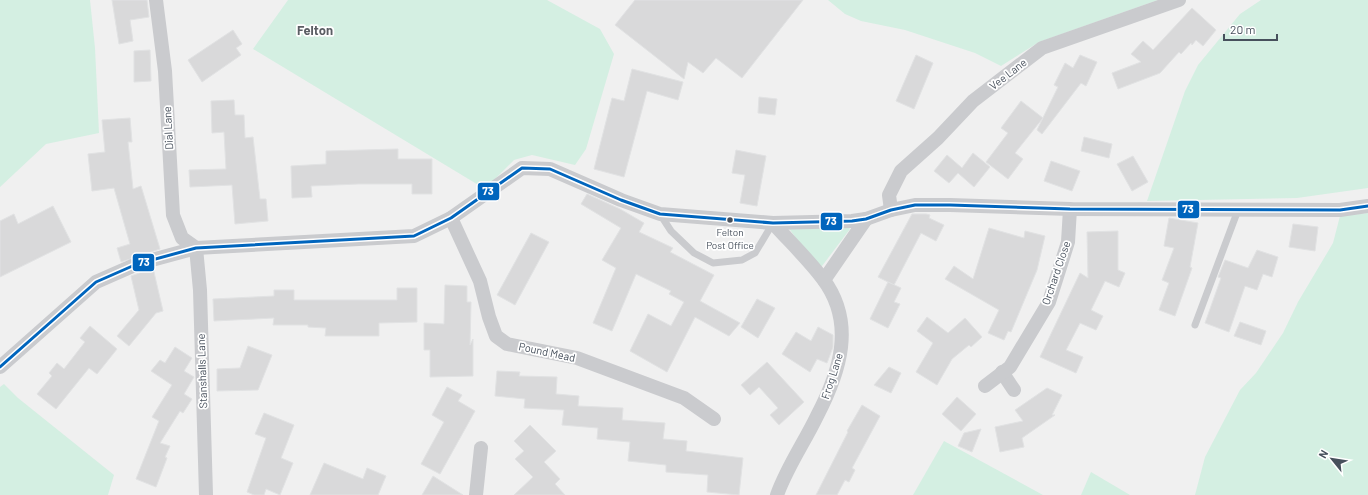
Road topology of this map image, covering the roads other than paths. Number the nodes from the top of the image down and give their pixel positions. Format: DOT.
graph roads {
  1 [pos="156,0"];
  2 [pos="1179,0"];
  3 [pos="1368,206"];
  4 [pos="1070,209"];
  5 [pos="891,210"];
  6 [pos="1238,210"];
  7 [pos="660,214"];
  8 [pos="451,218"];
  9 [pos="866,219"];
  10 [pos="773,223"];
  11 [pos="196,248"];
  12 [pos="824,280"];
  13 [pos="1195,325"];
  14 [pos="0,367"];
  15 [pos="1002,372"];
  16 [pos="985,386"];
  17 [pos="1014,390"];
  18 [pos="714,419"];
  19 [pos="481,448"];
  20 [pos="206,495"];
  21 [pos="476,495"];
  22 [pos="778,495"];
  1 -- 11 [label="street, Dial Lane"];
  2 -- 5 [label="street, Vee Lane"];
  3 -- 6 [label="street"];
  4 -- 5 [label="street"];
  4 -- 6 [label="street"];
  4 -- 15 [label="street, Orchard Close"];
  5 -- 9 [label="street"];
  6 -- 13 [label="lane"];
  7 -- 8 [label="street"];
  7 -- 10 [label="street"];
  7 -- 10 [label="lane"];
  8 -- 11 [label="street"];
  8 -- 18 [label="street, Pound Mead"];
  9 -- 10 [label="street"];
  9 -- 12 [label="street"];
  10 -- 12 [label="street, Frog Lane"];
  11 -- 14 [label="street"];
  11 -- 20 [label="street, Stanshalls Lane"];
  12 -- 22 [label="street, Frog Lane"];
  15 -- 16 [label="street, Orchard Close"];
  15 -- 17 [label="street"];
  19 -- 21 [label="street"];
}
